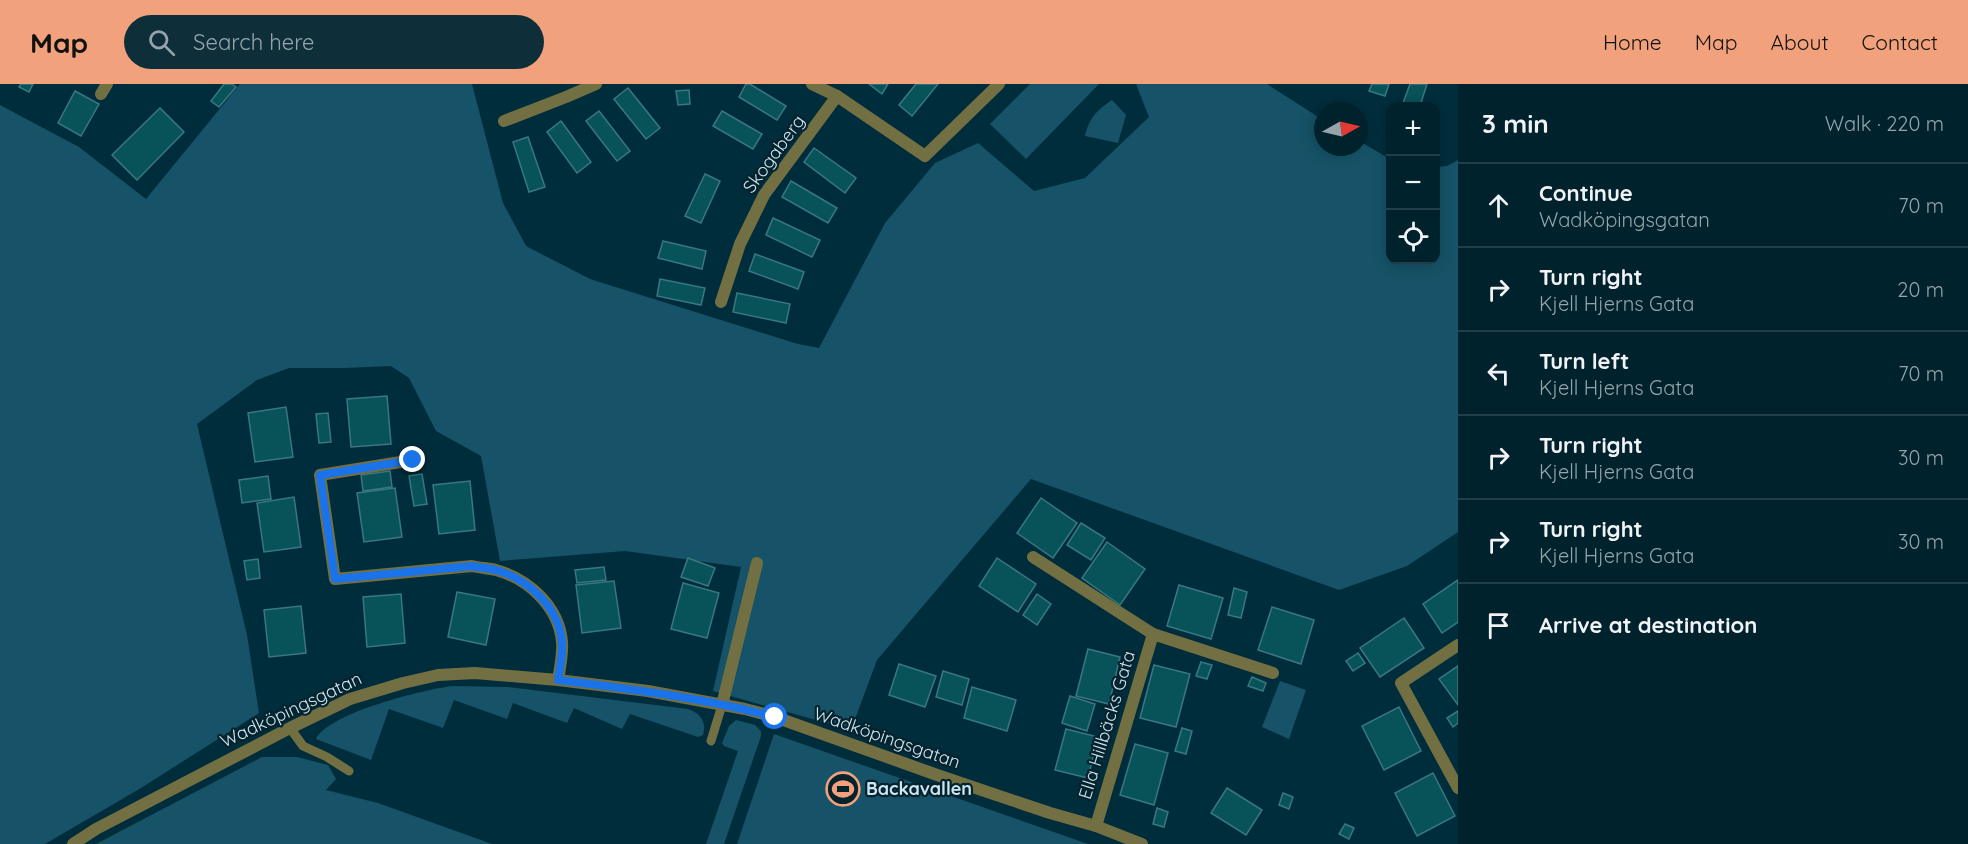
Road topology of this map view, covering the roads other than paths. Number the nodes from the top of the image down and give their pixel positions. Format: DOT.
graph roads {
  1 [pos="596,84"];
  2 [pos="812,84"];
  3 [pos="999,84"];
  4 [pos="837,96"];
  5 [pos="504,121"];
  6 [pos="721,302"];
  7 [pos="413,460"];
  8 [pos="1033,557"];
  9 [pos="757,563"];
  10 [pos="1153,634"];
  11 [pos="1458,645"];
  12 [pos="1273,673"];
  13 [pos="558,680"];
  14 [pos="722,705"];
  15 [pos="290,728"];
  16 [pos="711,741"];
  17 [pos="349,771"];
  18 [pos="1458,788"];
  19 [pos="1096,826"];
  20 [pos="73,844"];
  21 [pos="1142,844"];
  1 -- 5 [label="street"];
  2 -- 4 [label="street"];
  3 -- 4 [label="street"];
  4 -- 6 [label="street, Skogaberg"];
  7 -- 13 [label="street"];
  8 -- 10 [label="street, Ella Hillbäcks Gata"];
  9 -- 14 [label="street"];
  10 -- 12 [label="street, Ella Hillbäcks Gata"];
  10 -- 19 [label="street, Ella Hillbäcks Gata"];
  11 -- 18 [label="street"];
  13 -- 14 [label="street, Wadköpingsgatan"];
  13 -- 15 [label="street, Wadköpingsgatan"];
  14 -- 16 [label="lane"];
  14 -- 19 [label="street, Wadköpingsgatan"];
  15 -- 17 [label="lane"];
  15 -- 20 [label="street, Wadköpingsgatan"];
  19 -- 21 [label="street, Wadköpingsgatan"];
}
